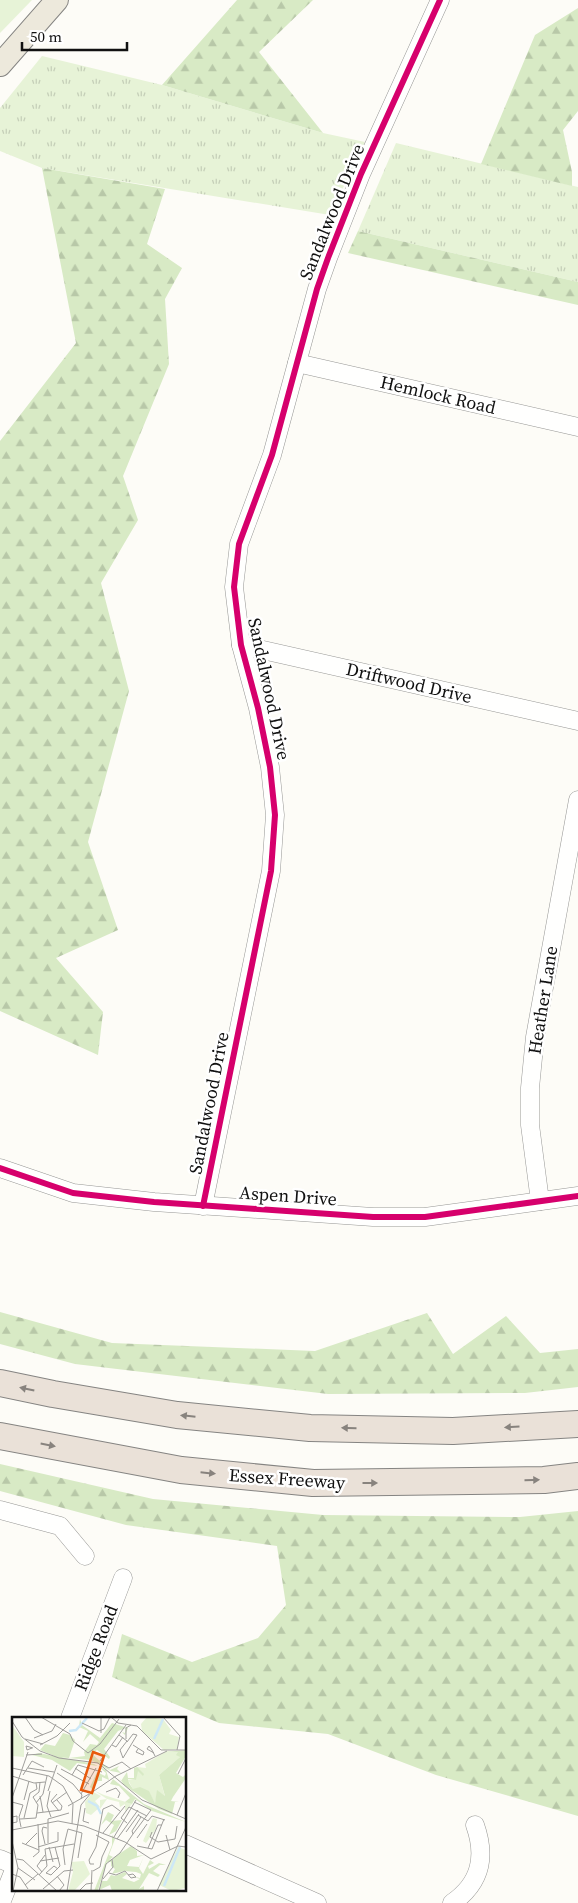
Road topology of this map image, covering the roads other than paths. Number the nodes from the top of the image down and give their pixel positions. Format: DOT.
graph roads {
  1 [pos="57,0"];
  2 [pos="440,0"];
  3 [pos="0,65"];
  4 [pos="297,363"];
  5 [pos="578,428"];
  6 [pos="241,645"];
  7 [pos="578,721"];
  8 [pos="578,800"];
  9 [pos="0,1168"];
  10 [pos="578,1196"];
  11 [pos="540,1201"];
  12 [pos="203,1206"];
  13 [pos="0,1383"];
  14 [pos="578,1424"];
  15 [pos="0,1436"];
  16 [pos="578,1476"];
  17 [pos="0,1510"];
  18 [pos="85,1556"];
  19 [pos="123,1578"];
  20 [pos="70,1717"];
  21 [pos="475,1825"];
  22 [pos="186,1844"];
  23 [pos="0,1860"];
  24 [pos="12,1865"];
  25 [pos="12,1875"];
  26 [pos="1,1903"];
  27 [pos="316,1903"];
  28 [pos="452,1903"];
  1 -- 3 [label="main road"];
  2 -- 4 [label="street, Sandalwood Drive"];
  4 -- 5 [label="street, Hemlock Road"];
  4 -- 6 [label="street, Sandalwood Drive"];
  6 -- 7 [label="street, Driftwood Drive"];
  6 -- 12 [label="street, Sandalwood Drive"];
  8 -- 11 [label="street, Heather Lane"];
  9 -- 12 [label="street, Aspen Drive"];
  10 -- 11 [label="street, Aspen Drive"];
  11 -- 12 [label="street, Aspen Drive"];
  14 -- 13 [label="highway, one-way"];
  15 -- 16 [label="highway, Essex Freeway, one-way"];
  17 -- 18 [label="street"];
  19 -- 20 [label="street, Ridge Road"];
  21 -- 28 [label="street"];
  22 -- 27 [label="street"];
  23 -- 24 [label="street"];
  25 -- 26 [label="street"];
}
